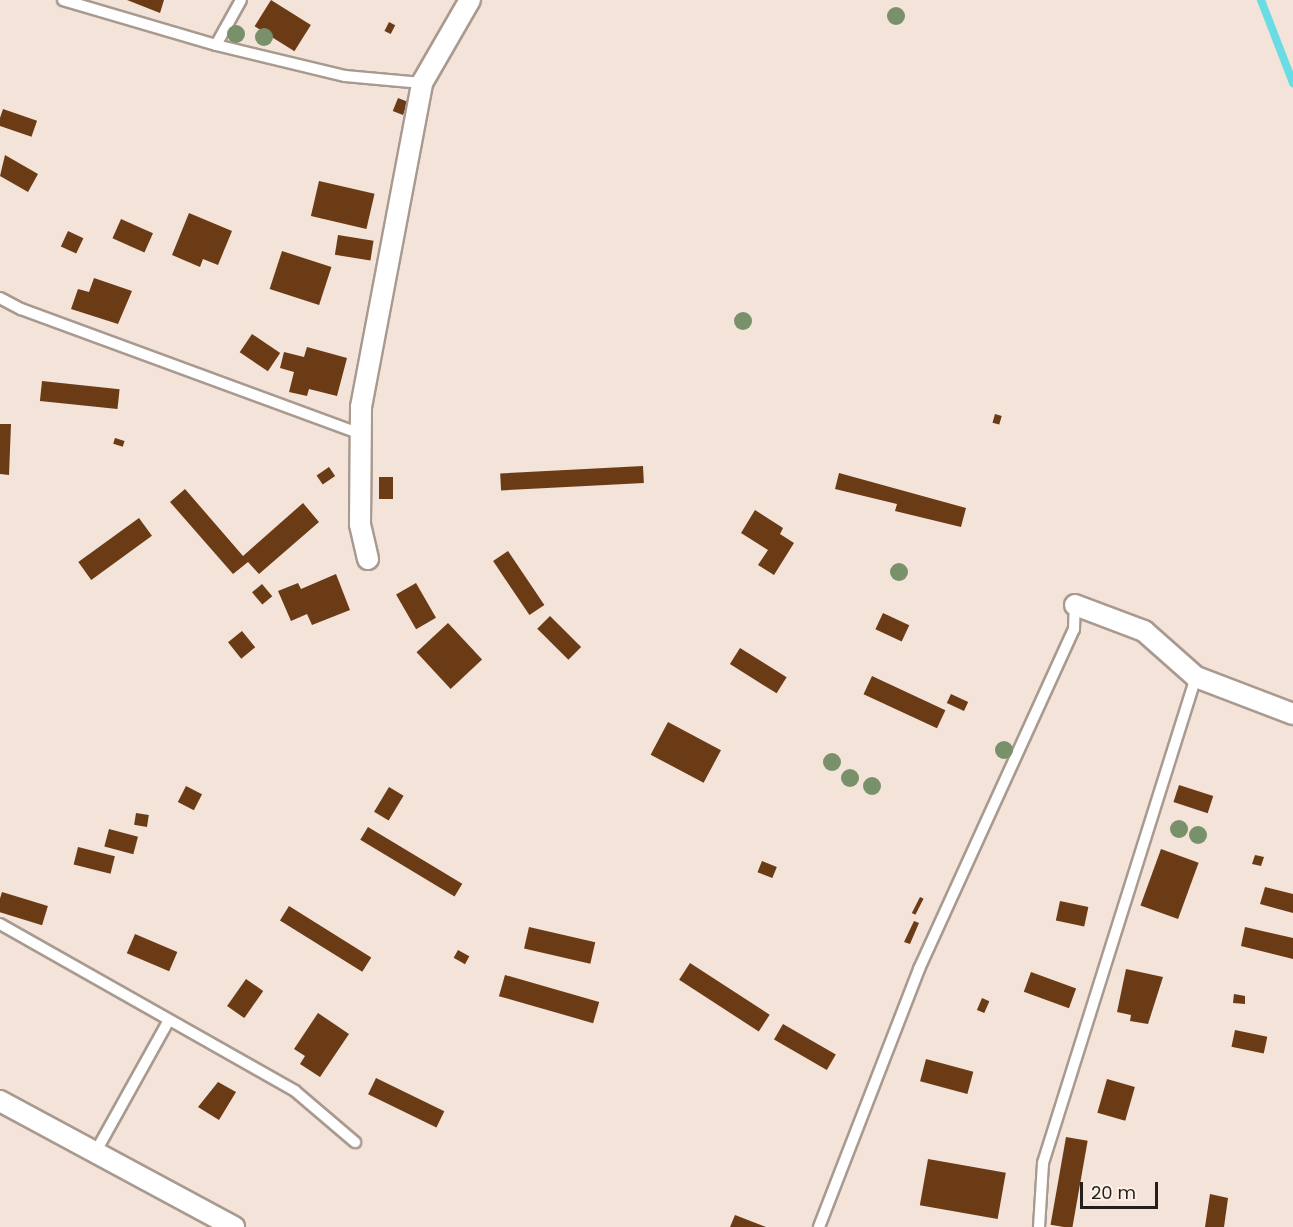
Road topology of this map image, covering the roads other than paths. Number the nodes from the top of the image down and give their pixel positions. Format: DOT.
graph roads {
  1 [pos="63,0"];
  2 [pos="241,0"];
  3 [pos="470,0"];
  4 [pos="216,45"];
  5 [pos="422,83"];
  6 [pos="0,298"];
  7 [pos="360,434"];
  8 [pos="368,559"];
  9 [pos="1075,605"];
  10 [pos="1196,677"];
  11 [pos="1293,714"];
  12 [pos="0,924"];
  13 [pos="168,1022"];
  14 [pos="0,1101"];
  15 [pos="355,1142"];
  16 [pos="95,1154"];
  17 [pos="234,1227"];
  18 [pos="819,1227"];
  19 [pos="1039,1227"];
  1 -- 4 [label="lane"];
  2 -- 4 [label="lane"];
  3 -- 5 [label="street"];
  4 -- 5 [label="lane"];
  5 -- 7 [label="street"];
  6 -- 7 [label="lane"];
  7 -- 8 [label="street"];
  9 -- 10 [label="street"];
  9 -- 18 [label="lane"];
  10 -- 11 [label="street"];
  10 -- 19 [label="lane"];
  12 -- 13 [label="lane"];
  13 -- 15 [label="lane"];
  13 -- 16 [label="lane"];
  14 -- 16 [label="street"];
  16 -- 17 [label="street"];
}
